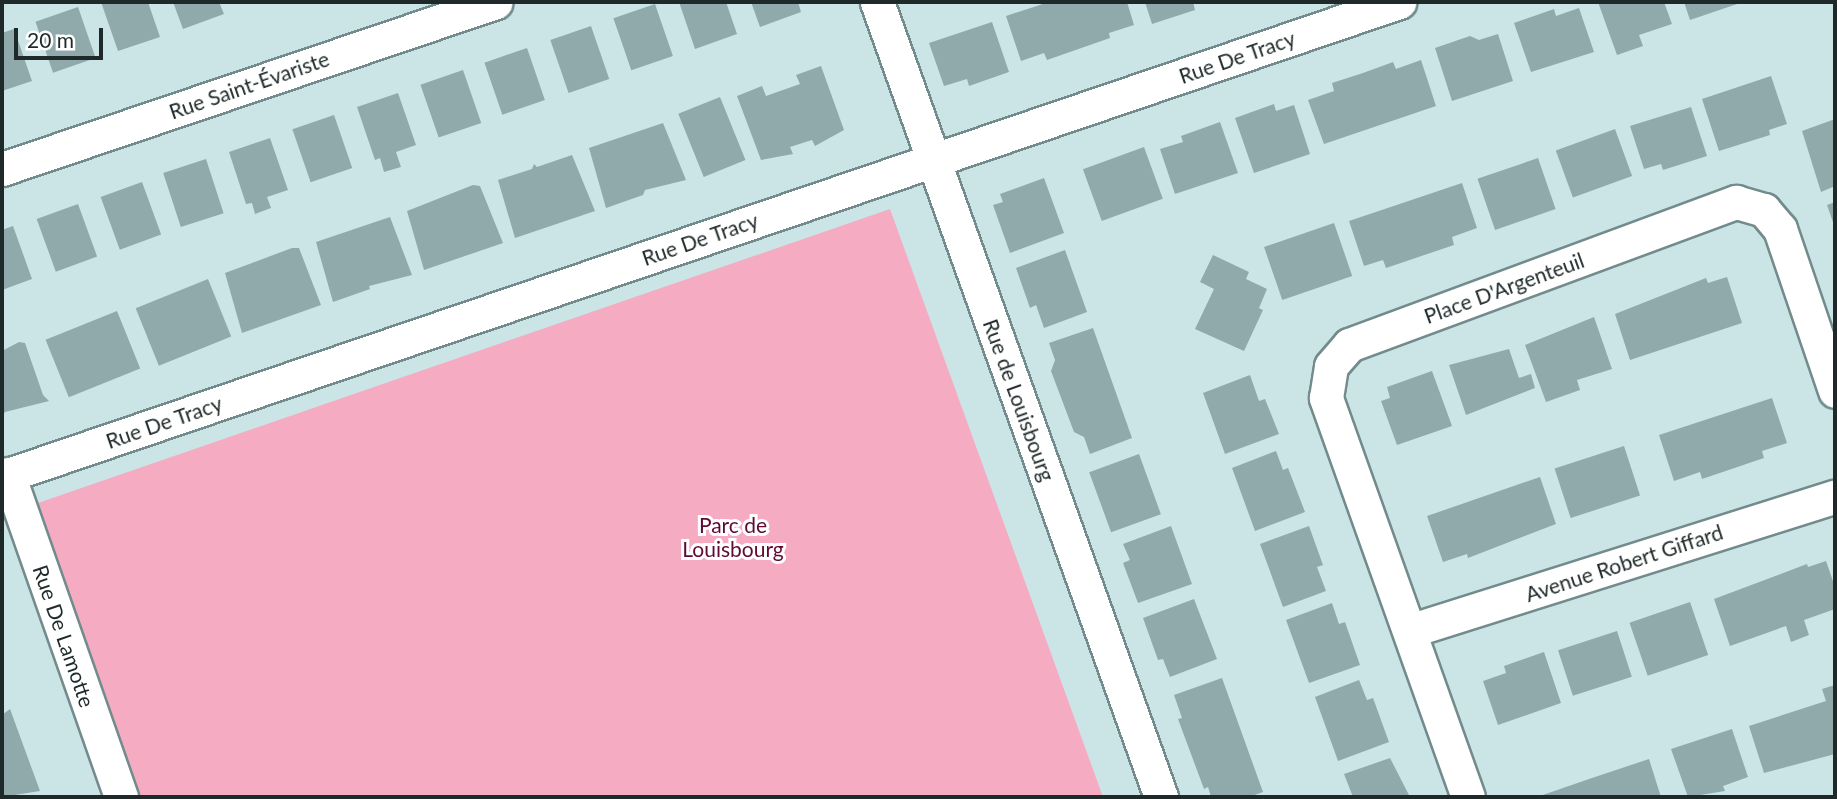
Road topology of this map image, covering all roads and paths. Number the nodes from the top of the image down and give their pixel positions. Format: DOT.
graph roads {
  1 [pos="496,2"];
  2 [pos="877,2"];
  3 [pos="1399,2"];
  4 [pos="933,160"];
  5 [pos="2,169"];
  6 [pos="1835,391"];
  7 [pos="5,476"];
  8 [pos="1835,496"];
  9 [pos="1412,630"];
  10 [pos="121,797"];
  11 [pos="1161,797"];
  12 [pos="1468,797"];
  1 -- 5 [label="street, Rue Saint-Évariste"];
  2 -- 4 [label="street, Rue de Louisbourg"];
  3 -- 4 [label="street, Rue De Tracy"];
  4 -- 7 [label="street, Rue De Tracy"];
  4 -- 11 [label="street, Rue de Louisbourg"];
  6 -- 9 [label="street, Place D'Argenteuil"];
  7 -- 10 [label="street, Rue De Lamotte"];
  8 -- 9 [label="street, Avenue Robert Giffard"];
  9 -- 12 [label="street, Place D'Argenteuil"];
}
